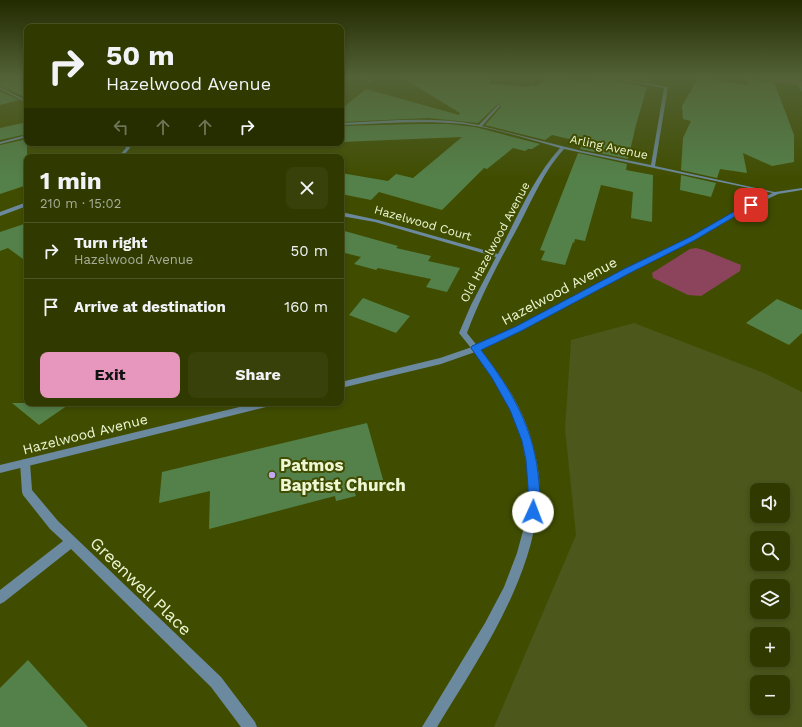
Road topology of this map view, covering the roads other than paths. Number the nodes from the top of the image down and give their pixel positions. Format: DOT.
graph roads {
  1 [pos="494,111"];
  2 [pos="661,111"];
  3 [pos="344,124"];
  4 [pos="480,126"];
  5 [pos="24,137"];
  6 [pos="0,143"];
  7 [pos="127,146"];
  8 [pos="563,147"];
  9 [pos="123,154"];
  10 [pos="653,167"];
  11 [pos="802,189"];
  12 [pos="777,193"];
  13 [pos="24,205"];
  14 [pos="0,214"];
  15 [pos="344,215"];
  16 [pos="499,256"];
  17 [pos="475,348"];
  18 [pos="344,384"];
  19 [pos="258,406"];
  20 [pos="25,463"];
  21 [pos="0,469"];
  22 [pos="70,542"];
  23 [pos="0,598"];
  24 [pos="250,727"];
  25 [pos="429,727"];
  1 -- 4 [label="street"];
  2 -- 10 [label="street"];
  3 -- 4 [label="street, Arling Avenue"];
  4 -- 8 [label="street, Arling Avenue"];
  5 -- 6 [label="street"];
  7 -- 9 [label="street"];
  8 -- 10 [label="street, Arling Avenue"];
  8 -- 16 [label="street, Old Hazelwood Avenue"];
  10 -- 12 [label="street, Arling Avenue"];
  11 -- 12 [label="street, Hazelwood Avenue"];
  12 -- 17 [label="street, Hazelwood Avenue"];
  13 -- 14 [label="street"];
  15 -- 16 [label="street, Hazelwood Court"];
  16 -- 17 [label="street, Old Hazelwood Avenue"];
  17 -- 18 [label="street, Hazelwood Avenue"];
  17 -- 25 [label="street"];
  19 -- 20 [label="street, Hazelwood Avenue"];
  20 -- 21 [label="street, Hazelwood Avenue"];
  20 -- 22 [label="street, Greenwell Place"];
  22 -- 23 [label="street"];
  22 -- 24 [label="street, Greenwell Place"];
}
